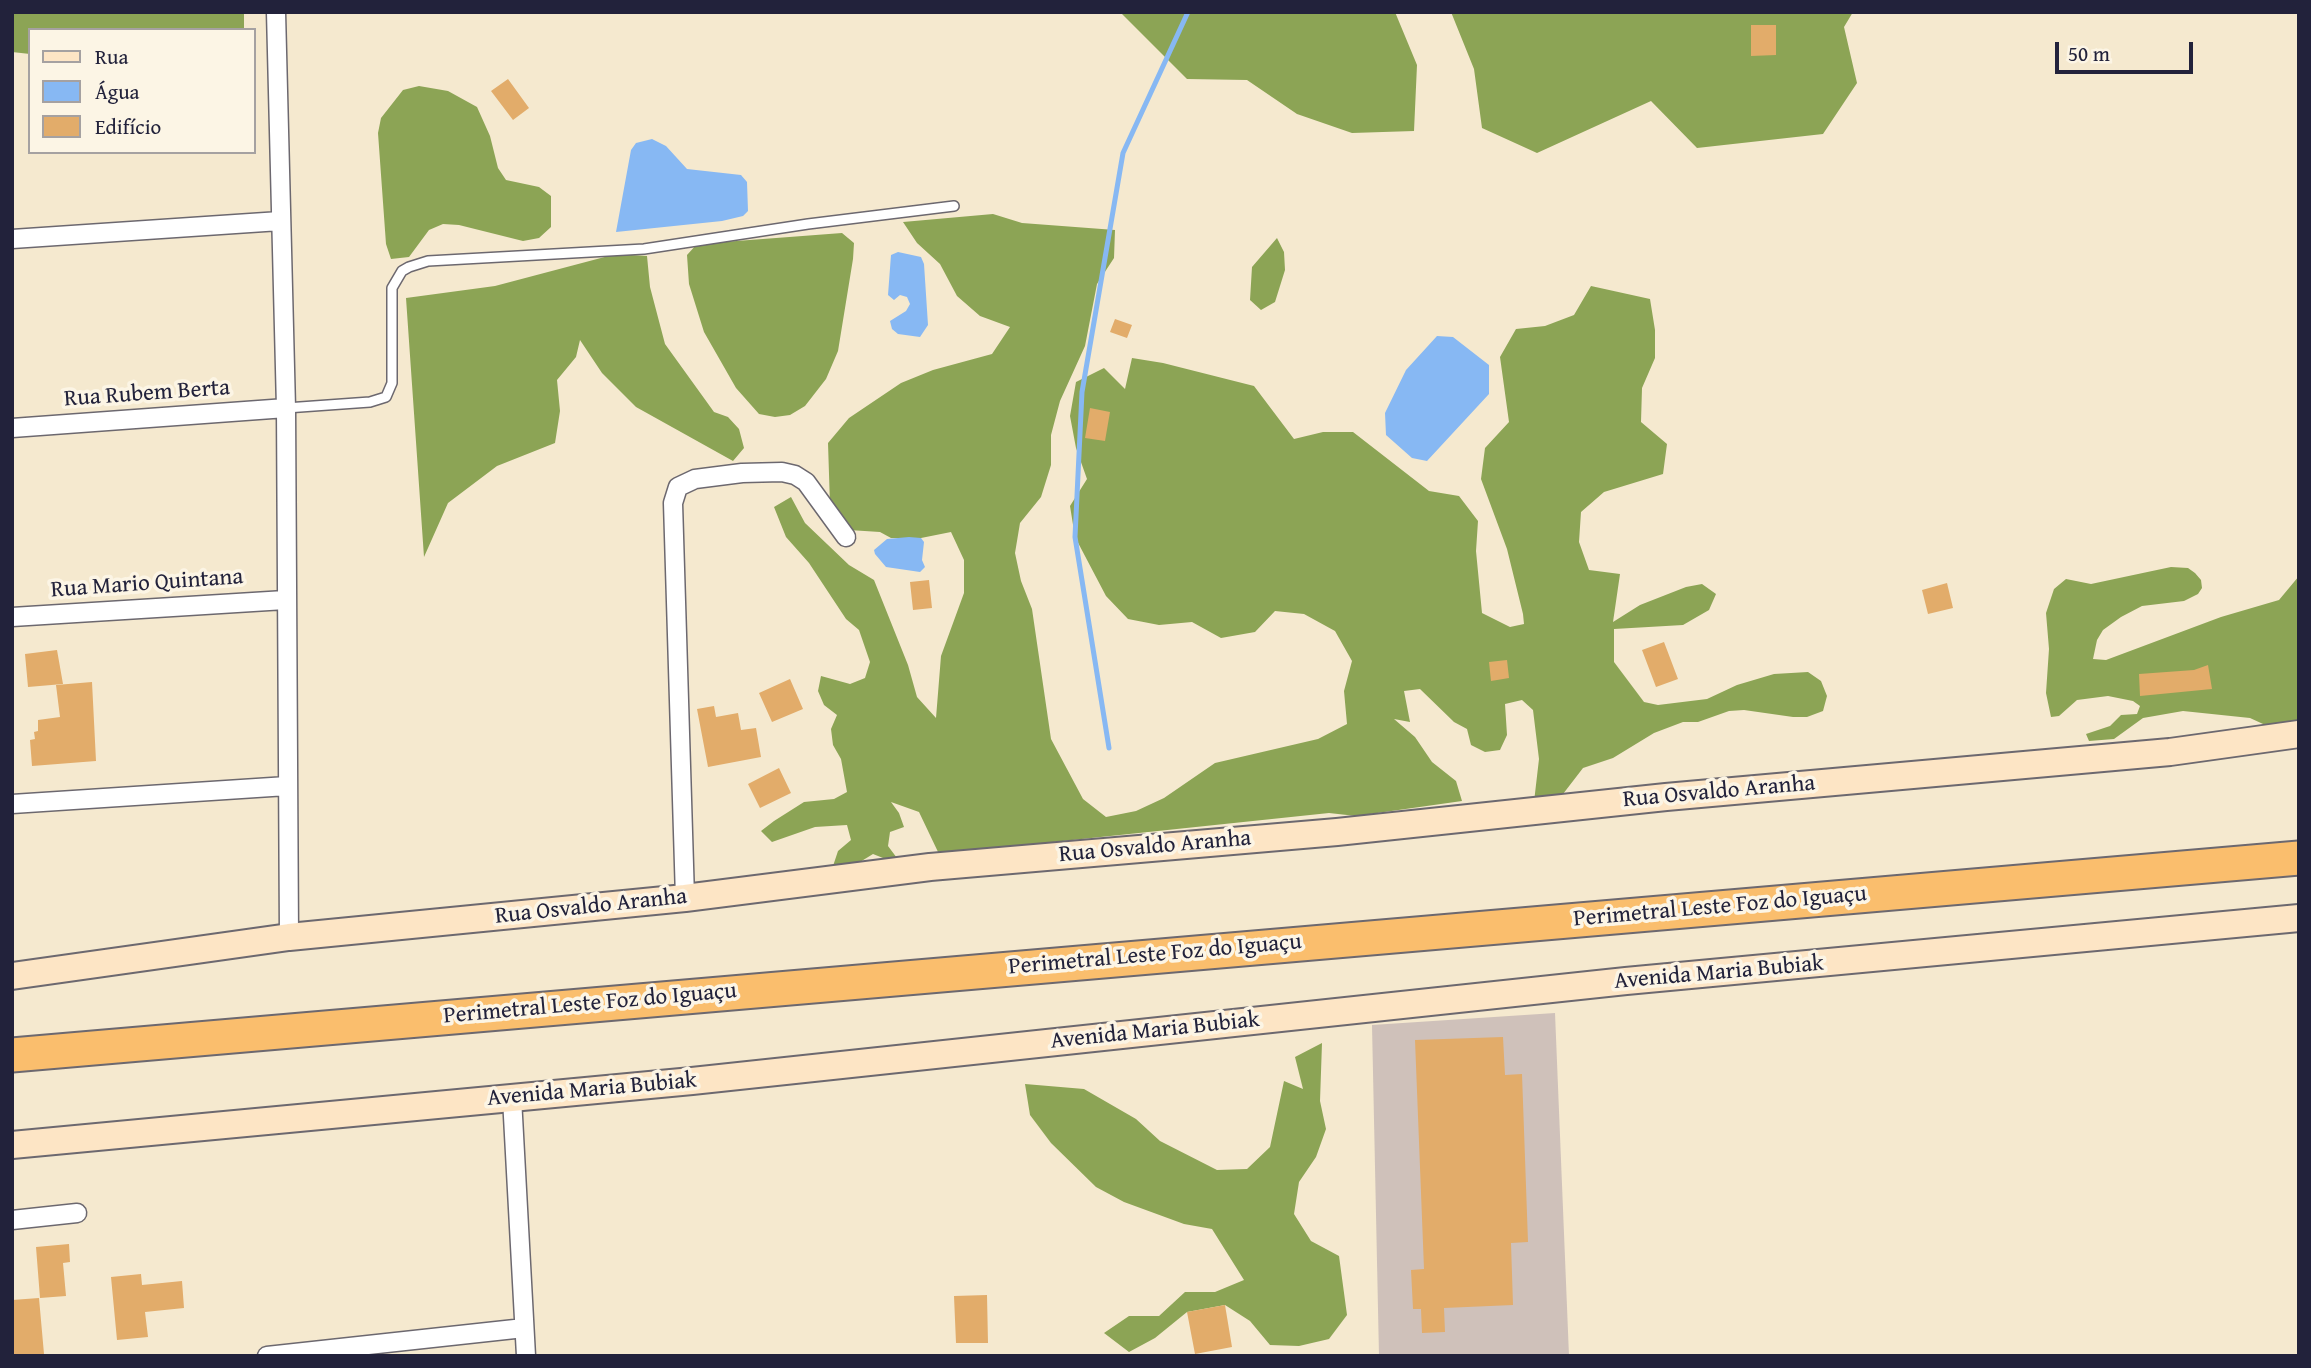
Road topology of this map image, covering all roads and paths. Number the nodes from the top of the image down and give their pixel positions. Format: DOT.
graph roads {
  1 [pos="276,12"];
  2 [pos="954,206"];
  3 [pos="280,221"];
  4 [pos="12,239"];
  5 [pos="286,408"];
  6 [pos="12,428"];
  7 [pos="846,537"];
  8 [pos="285,600"];
  9 [pos="12,617"];
  10 [pos="2299,734"];
  11 [pos="287,786"];
  12 [pos="12,804"];
  13 [pos="2299,858"];
  14 [pos="685,898"];
  15 [pos="2299,918"];
  16 [pos="289,937"];
  17 [pos="12,976"];
  18 [pos="12,1055"];
  19 [pos="512,1098"];
  20 [pos="12,1145"];
  21 [pos="77,1213"];
  22 [pos="12,1220"];
  23 [pos="524,1328"];
  24 [pos="267,1356"];
  25 [pos="526,1356"];
  1 -- 3 [label="street"];
  2 -- 5 [label="lane"];
  3 -- 4 [label="street"];
  3 -- 5 [label="street"];
  5 -- 6 [label="street, Rua Rubem Berta"];
  5 -- 8 [label="street"];
  7 -- 14 [label="street"];
  8 -- 9 [label="street, Rua Mario Quintana"];
  8 -- 11 [label="street"];
  10 -- 14 [label="street, Rua Osvaldo Aranha"];
  11 -- 12 [label="street"];
  11 -- 16 [label="street"];
  13 -- 18 [label="highway, Perimetral Leste Foz do Iguaçu"];
  14 -- 16 [label="street, Rua Osvaldo Aranha"];
  15 -- 19 [label="street, Avenida Maria Bubiak"];
  16 -- 17 [label="street, Rua Osvaldo Aranha"];
  19 -- 20 [label="street, Avenida Maria Bubiak"];
  19 -- 23 [label="street"];
  21 -- 22 [label="street"];
  23 -- 24 [label="street"];
  23 -- 25 [label="street"];
}
